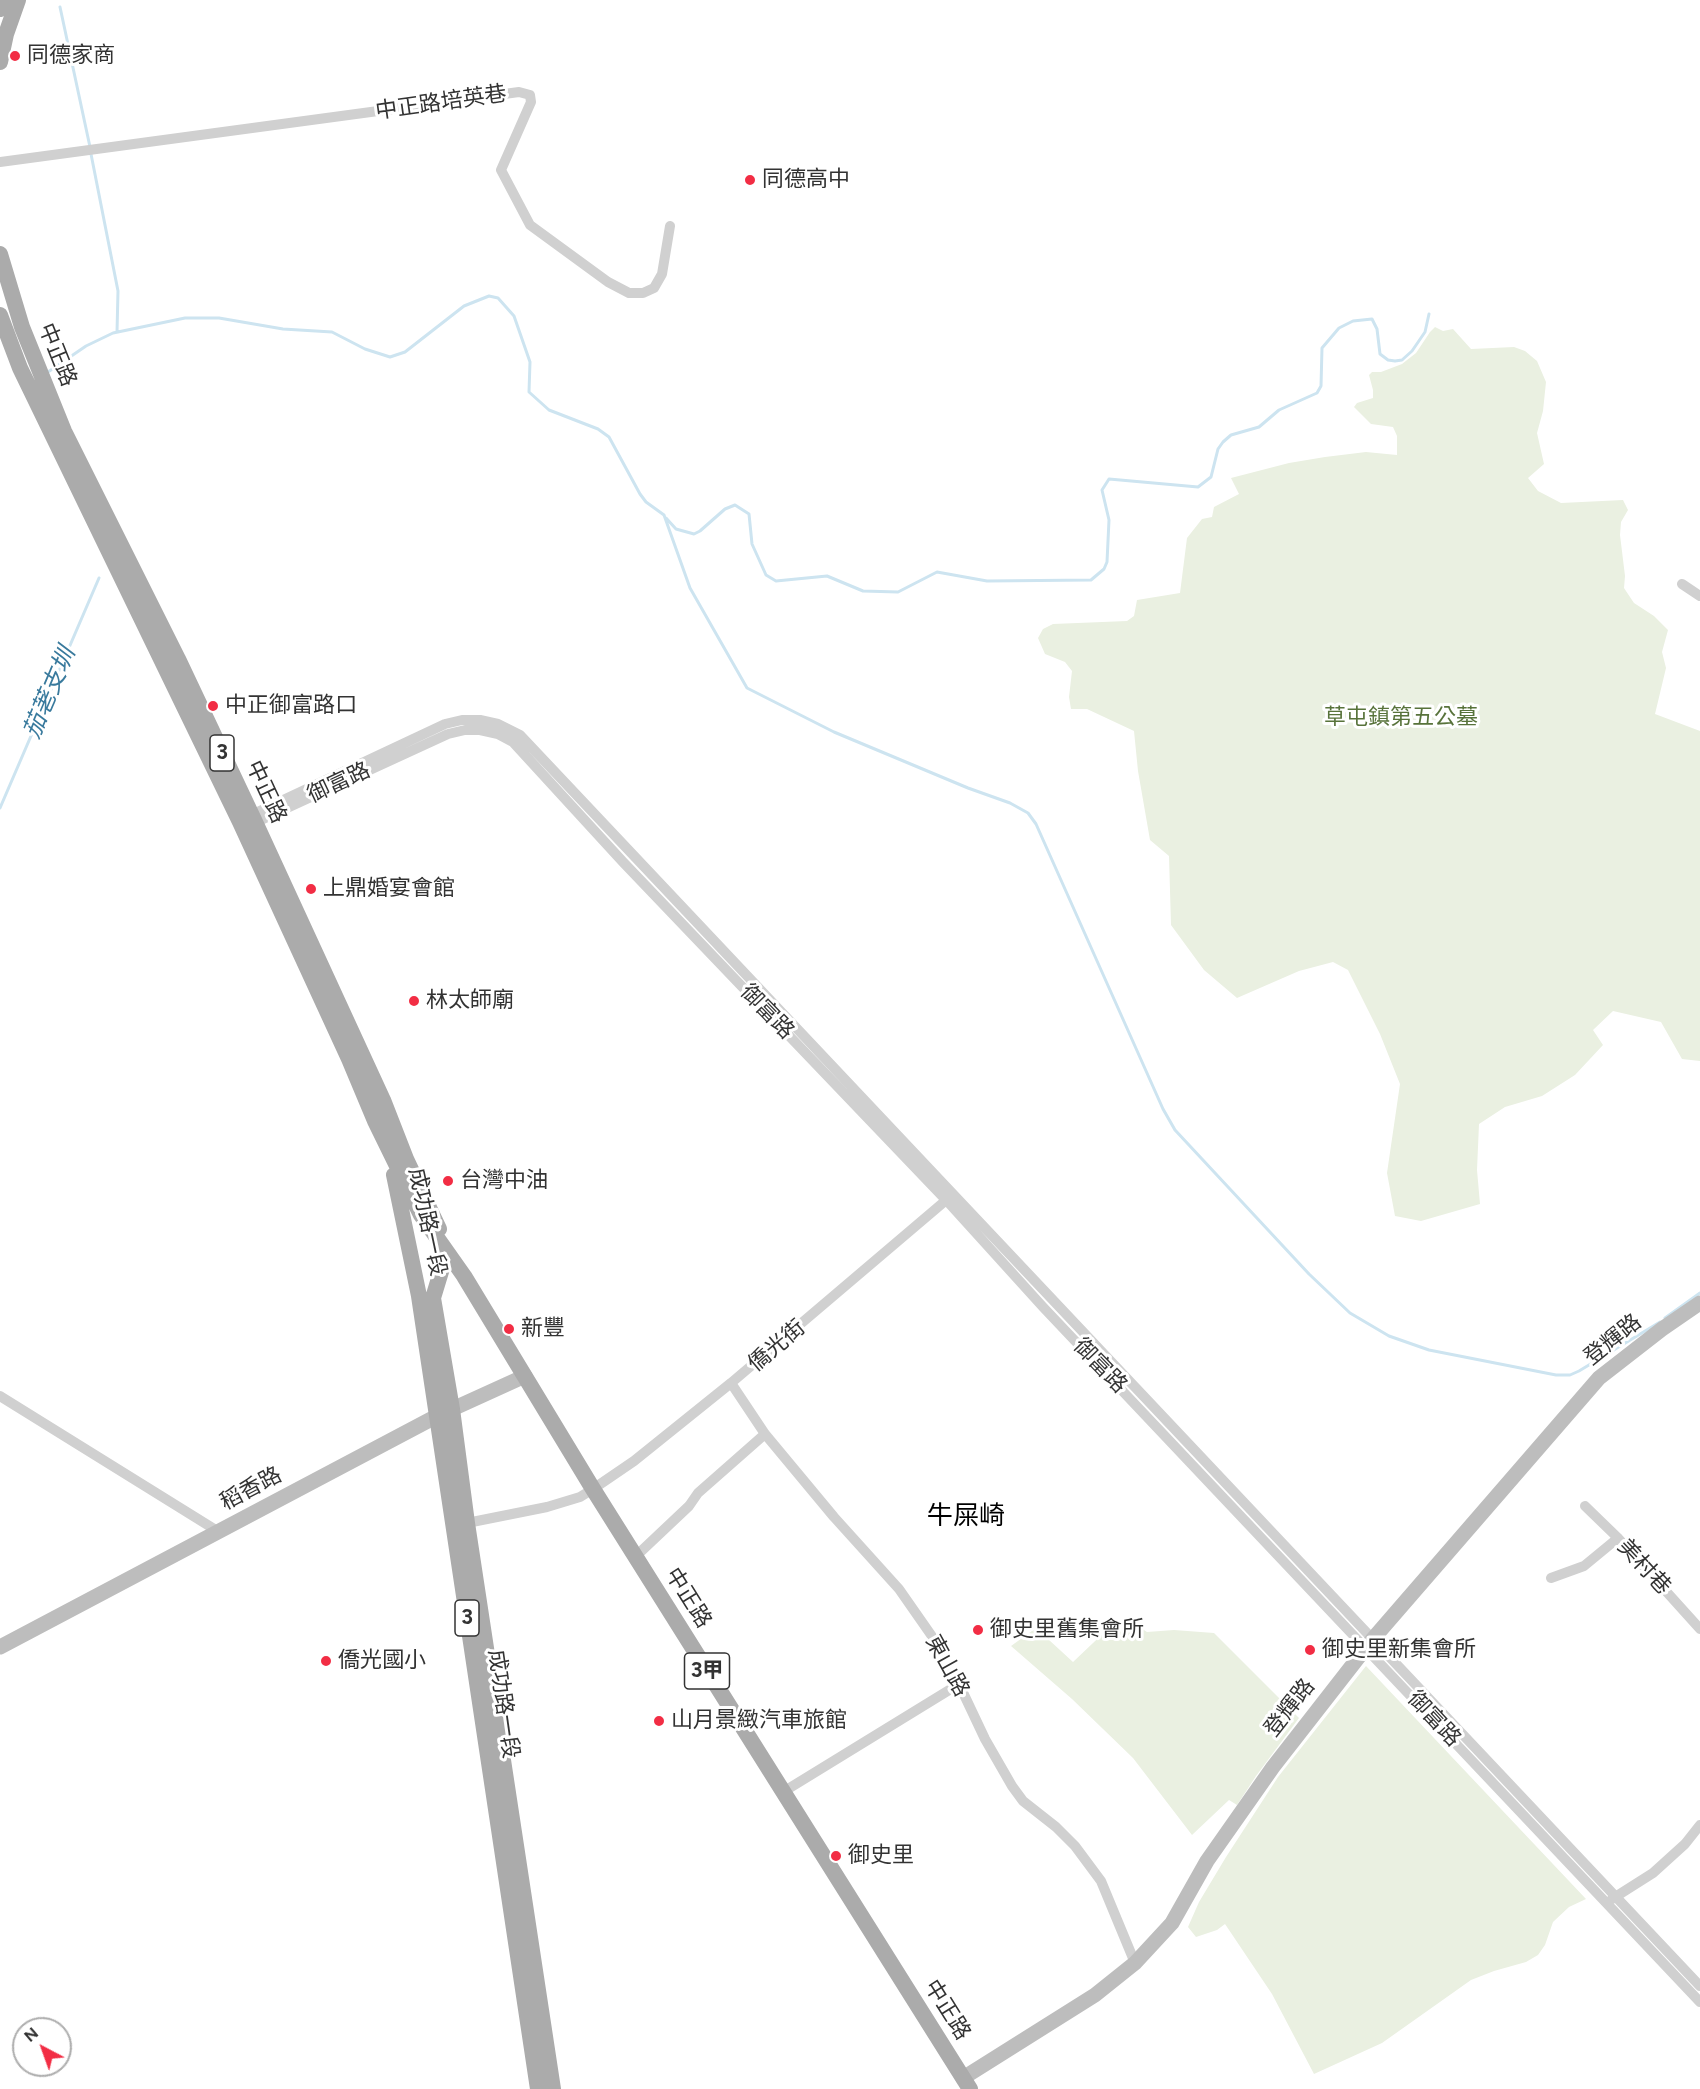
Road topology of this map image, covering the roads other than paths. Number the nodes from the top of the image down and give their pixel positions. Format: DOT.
graph roads {
  1 [pos="3,0"];
  2 [pos="18,0"];
  3 [pos="0,9"];
  4 [pos="0,62"];
  5 [pos="0,162"];
  6 [pos="670,226"];
  7 [pos="0,254"];
  8 [pos="0,315"];
  9 [pos="1682,584"];
  10 [pos="1700,596"];
  11 [pos="249,819"];
  12 [pos="387,1148"];
  13 [pos="950,1197"];
  14 [pos="447,1252"];
  15 [pos="1700,1303"];
  16 [pos="525,1376"];
  17 [pos="731,1383"];
  18 [pos="0,1396"];
  19 [pos="444,1413"];
  20 [pos="765,1434"];
  21 [pos="593,1489"];
  22 [pos="1585,1506"];
  23 [pos="460,1525"];
  24 [pos="219,1532"];
  25 [pos="1618,1538"];
  26 [pos="635,1557"];
  27 [pos="1551,1578"];
  28 [pos="1700,1629"];
  29 [pos="1369,1644"];
  30 [pos="0,1647"];
  31 [pos="959,1684"];
  32 [pos="783,1792"];
  33 [pos="1700,1826"];
  34 [pos="1612,1900"];
  35 [pos="1136,1964"];
  36 [pos="1700,1986"];
  37 [pos="1700,2002"];
  38 [pos="967,2083"];
  39 [pos="538,2089"];
  40 [pos="553,2089"];
  1 -- 3 [label="main road"];
  2 -- 4 [label="main road"];
  5 -- 6 [label="street, 中正路培英巷"];
  7 -- 11 [label="main road, 中正路 / 3"];
  8 -- 11 [label="main road, 中正路 / 3"];
  9 -- 10 [label="street"];
  11 -- 12 [label="main road, 中正路 / 3"];
  11 -- 13 [label="street, 御富路"];
  11 -- 14 [label="main road, 中正路 / 3"];
  12 -- 14 [label="main road, 中正路 / 3"];
  12 -- 19 [label="main road, 成功路一段 / 3"];
  13 -- 17 [label="street, 僑光街"];
  13 -- 29 [label="street, 御富路"];
  14 -- 16 [label="main road, 中正路 / 3甲"];
  14 -- 19 [label="main road, 成功路一段 / 3"];
  15 -- 29 [label="street, 登輝路"];
  16 -- 19 [label="street, 稻香路"];
  16 -- 21 [label="main road, 中正路 / 3甲"];
  17 -- 20 [label="street, 東山路"];
  17 -- 21 [label="street, 僑光街"];
  18 -- 24 [label="street"];
  19 -- 23 [label="main road, 成功路一段 / 3"];
  19 -- 24 [label="street, 稻香路"];
  20 -- 26 [label="street"];
  20 -- 31 [label="street, 東山路"];
  21 -- 23 [label="street, 僑光街"];
  21 -- 26 [label="main road, 中正路 / 3甲"];
  22 -- 25 [label="street, 美村巷"];
  23 -- 39 [label="main road, 成功路一段 / 3"];
  23 -- 40 [label="main road, 成功路一段 / 3"];
  24 -- 30 [label="street, 稻香路"];
  25 -- 27 [label="street"];
  25 -- 28 [label="street, 美村巷"];
  26 -- 32 [label="main road, 中正路 / 3甲"];
  29 -- 34 [label="street, 御富路"];
  29 -- 35 [label="street, 登輝路"];
  31 -- 32 [label="street"];
  31 -- 35 [label="street, 東山路"];
  32 -- 38 [label="main road, 中正路 / 3甲"];
  33 -- 34 [label="street"];
  34 -- 36 [label="street, 御富路"];
  34 -- 37 [label="street, 御富路"];
  35 -- 38 [label="street, 登輝路"];
}
